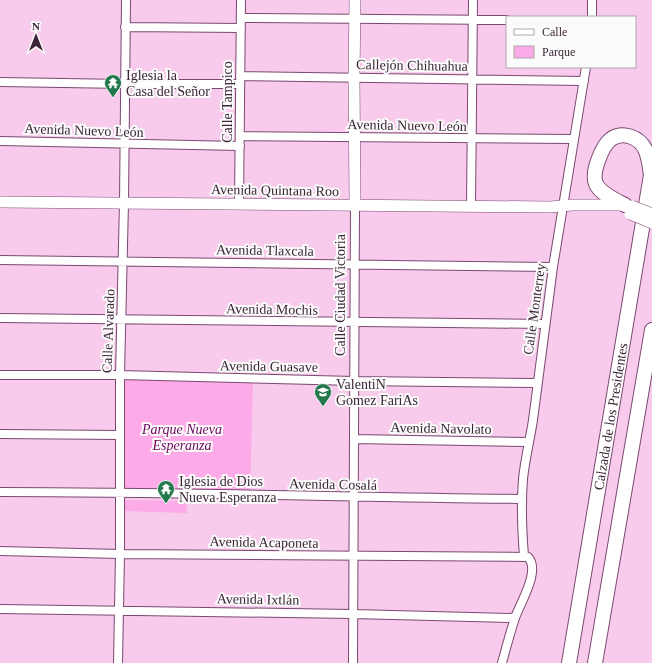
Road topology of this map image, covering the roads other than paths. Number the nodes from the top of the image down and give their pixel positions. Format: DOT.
graph roads {
  1 [pos="126,0"];
  2 [pos="241,0"];
  3 [pos="355,0"];
  4 [pos="473,0"];
  5 [pos="592,0"];
  6 [pos="592,16"];
  7 [pos="241,18"];
  8 [pos="355,19"];
  9 [pos="473,20"];
  10 [pos="506,20"];
  11 [pos="125,28"];
  12 [pos="241,28"];
  13 [pos="586,68"];
  14 [pos="354,78"];
  15 [pos="472,79"];
  16 [pos="240,80"];
  17 [pos="584,81"];
  18 [pos="0,82"];
  19 [pos="125,84"];
  20 [pos="240,136"];
  21 [pos="356,137"];
  22 [pos="472,139"];
  23 [pos="573,140"];
  24 [pos="0,141"];
  25 [pos="124,144"];
  26 [pos="240,146"];
  27 [pos="651,172"];
  28 [pos="0,202"];
  29 [pos="124,202"];
  30 [pos="239,205"];
  31 [pos="355,205"];
  32 [pos="471,206"];
  33 [pos="563,207"];
  34 [pos="629,208"];
  35 [pos="652,214"];
  36 [pos="652,223"];
  37 [pos="0,260"];
  38 [pos="123,261"];
  39 [pos="354,264"];
  40 [pos="553,267"];
  41 [pos="0,318"];
  42 [pos="122,320"];
  43 [pos="354,322"];
  44 [pos="544,324"];
  45 [pos="652,330"];
  46 [pos="0,375"];
  47 [pos="120,375"];
  48 [pos="354,381"];
  49 [pos="537,383"];
  50 [pos="0,434"];
  51 [pos="119,435"];
  52 [pos="354,439"];
  53 [pos="528,442"];
  54 [pos="0,492"];
  55 [pos="120,492"];
  56 [pos="353,497"];
  57 [pos="522,499"];
  58 [pos="0,551"];
  59 [pos="120,554"];
  60 [pos="352,556"];
  61 [pos="526,557"];
  62 [pos="0,609"];
  63 [pos="119,611"];
  64 [pos="353,614"];
  65 [pos="515,618"];
  66 [pos="118,663"];
  67 [pos="352,663"];
  68 [pos="502,663"];
  69 [pos="569,663"];
  70 [pos="595,663"];
  1 -- 11 [label="street, Calle Alvarado"];
  2 -- 7 [label="street, Calle Tampico"];
  3 -- 8 [label="street, Calle Ciudad Victoria"];
  4 -- 9 [label="street"];
  5 -- 6 [label="street"];
  7 -- 8 [label="street"];
  7 -- 12 [label="street, Calle Tampico"];
  8 -- 9 [label="street"];
  8 -- 14 [label="street, Calle Ciudad Victoria"];
  9 -- 10 [label="street"];
  9 -- 15 [label="street"];
  11 -- 12 [label="street"];
  11 -- 19 [label="street, Calle Alvarado"];
  12 -- 16 [label="street, Calle Tampico"];
  13 -- 17 [label="street, Calle Monterrey"];
  14 -- 15 [label="street, Callejón Chihuahua"];
  14 -- 16 [label="street, Callejón Chihuahua"];
  14 -- 21 [label="street, Calle Ciudad Victoria"];
  15 -- 17 [label="street, Callejón Chihuahua"];
  15 -- 22 [label="street"];
  16 -- 19 [label="street, Callejón Chihuahua"];
  16 -- 20 [label="street, Calle Tampico"];
  17 -- 23 [label="street, Calle Monterrey"];
  18 -- 19 [label="street, Callejón Chihuahua"];
  19 -- 25 [label="street, Calle Alvarado"];
  20 -- 21 [label="street, Avenida Nuevo León"];
  20 -- 26 [label="street, Calle Tampico"];
  21 -- 22 [label="street, Avenida Nuevo León"];
  21 -- 31 [label="street, Calle Ciudad Victoria"];
  22 -- 23 [label="street, Avenida Nuevo León"];
  22 -- 32 [label="street"];
  23 -- 33 [label="street, Calle Monterrey"];
  24 -- 25 [label="street, Avenida Nuevo León"];
  25 -- 26 [label="street, Avenida Nuevo León"];
  25 -- 29 [label="street, Calle Alvarado"];
  26 -- 30 [label="street, Calle Tampico"];
  27 -- 34 [label="highway, Calzada de los Presidentes"];
  27 -- 69 [label="highway, Calzada de los Presidentes"];
  28 -- 29 [label="street, Avenida Quintana Roo"];
  29 -- 30 [label="street, Avenida Quintana Roo"];
  29 -- 38 [label="street, Calle Alvarado"];
  30 -- 31 [label="street, Avenida Quintana Roo"];
  31 -- 32 [label="street, Avenida Quintana Roo"];
  31 -- 39 [label="street, Calle Ciudad Victoria"];
  32 -- 33 [label="street, Avenida Quintana Roo"];
  33 -- 34 [label="street, Avenida Quintana Roo"];
  33 -- 40 [label="street, Calle Monterrey"];
  34 -- 35 [label="street, bridge"];
  34 -- 36 [label="street, bridge"];
  37 -- 38 [label="street, Avenida Tlaxcala"];
  38 -- 39 [label="street, Avenida Tlaxcala"];
  38 -- 42 [label="street, Calle Alvarado"];
  39 -- 40 [label="street, Avenida Tlaxcala"];
  39 -- 43 [label="street, Calle Ciudad Victoria"];
  40 -- 44 [label="street, Calle Monterrey"];
  41 -- 42 [label="street, Avenida Mochis"];
  42 -- 43 [label="street, Avenida Mochis"];
  42 -- 47 [label="street, Calle Alvarado"];
  43 -- 44 [label="street, Avenida Mochis"];
  43 -- 48 [label="street, Calle Ciudad Victoria"];
  44 -- 49 [label="street, Calle Monterrey"];
  45 -- 70 [label="highway, Calzada de los Presidentes"];
  46 -- 47 [label="street, Avenida Guasave"];
  47 -- 48 [label="street, Avenida Guasave"];
  47 -- 51 [label="street, Calle Alvarado"];
  48 -- 49 [label="street, Avenida Guasave"];
  48 -- 52 [label="street, Calle Ciudad Victoria"];
  49 -- 53 [label="street, Calle Monterrey"];
  50 -- 51 [label="street"];
  51 -- 55 [label="street, Calle Alvarado"];
  52 -- 53 [label="street, Avenida Navolato"];
  52 -- 56 [label="street, Calle Ciudad Victoria"];
  53 -- 57 [label="street, Calle Monterrey"];
  54 -- 55 [label="street, Avenida Cosalá"];
  55 -- 56 [label="street, Avenida Cosalá"];
  55 -- 59 [label="street, Calle Alvarado"];
  56 -- 57 [label="street, Avenida Cosalá"];
  56 -- 60 [label="street, Calle Ciudad Victoria"];
  57 -- 61 [label="street, Calle Monterrey"];
  58 -- 59 [label="street, Avenida Acaponeta"];
  59 -- 60 [label="street, Avenida Acaponeta"];
  59 -- 63 [label="street, Calle Alvarado"];
  60 -- 61 [label="street, Avenida Acaponeta"];
  60 -- 64 [label="street, Calle Ciudad Victoria"];
  61 -- 65 [label="street, Calle Monterrey"];
  62 -- 63 [label="street, Avenida Ixtlán"];
  63 -- 64 [label="street, Avenida Ixtlán"];
  63 -- 66 [label="street, Calle Alvarado"];
  64 -- 65 [label="street, Avenida Ixtlán"];
  64 -- 67 [label="street, Calle Ciudad Victoria"];
  65 -- 68 [label="street, Calle Monterrey"];
}
